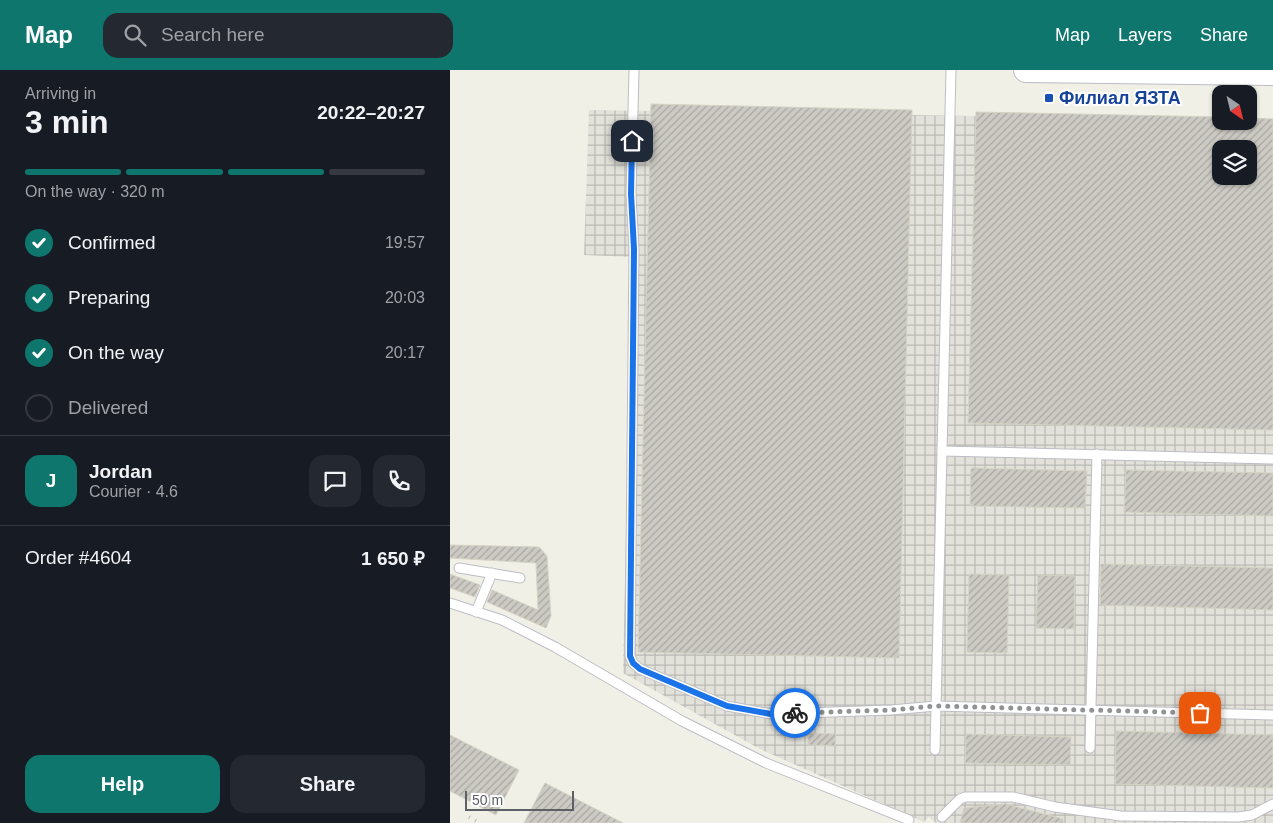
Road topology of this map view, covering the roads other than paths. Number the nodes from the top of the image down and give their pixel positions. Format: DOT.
graph roads {
  1 [pos="634,70"];
  2 [pos="952,70"];
  3 [pos="1026,70"];
  4 [pos="1273,73"];
  5 [pos="942,451"];
  6 [pos="1097,454"];
  7 [pos="1273,458"];
  8 [pos="459,568"];
  9 [pos="492,573"];
  10 [pos="520,578"];
  11 [pos="450,603"];
  12 [pos="476,612"];
  13 [pos="936,706"];
  14 [pos="1091,710"];
  15 [pos="1273,715"];
  16 [pos="1090,748"];
  17 [pos="935,750"];
  18 [pos="1273,804"];
  19 [pos="942,817"];
  20 [pos="909,820"];
  1 -- 13 [label="lane"];
  2 -- 5 [label="lane"];
  3 -- 4 [label="main road"];
  5 -- 6 [label="lane"];
  5 -- 13 [label="lane"];
  6 -- 7 [label="lane"];
  6 -- 14 [label="lane"];
  8 -- 9 [label="lane"];
  9 -- 10 [label="lane"];
  9 -- 12 [label="lane"];
  11 -- 12 [label="lane"];
  12 -- 20 [label="lane"];
  13 -- 14 [label="lane"];
  13 -- 17 [label="lane"];
  14 -- 15 [label="lane"];
  14 -- 16 [label="lane"];
  18 -- 19 [label="lane"];
}
